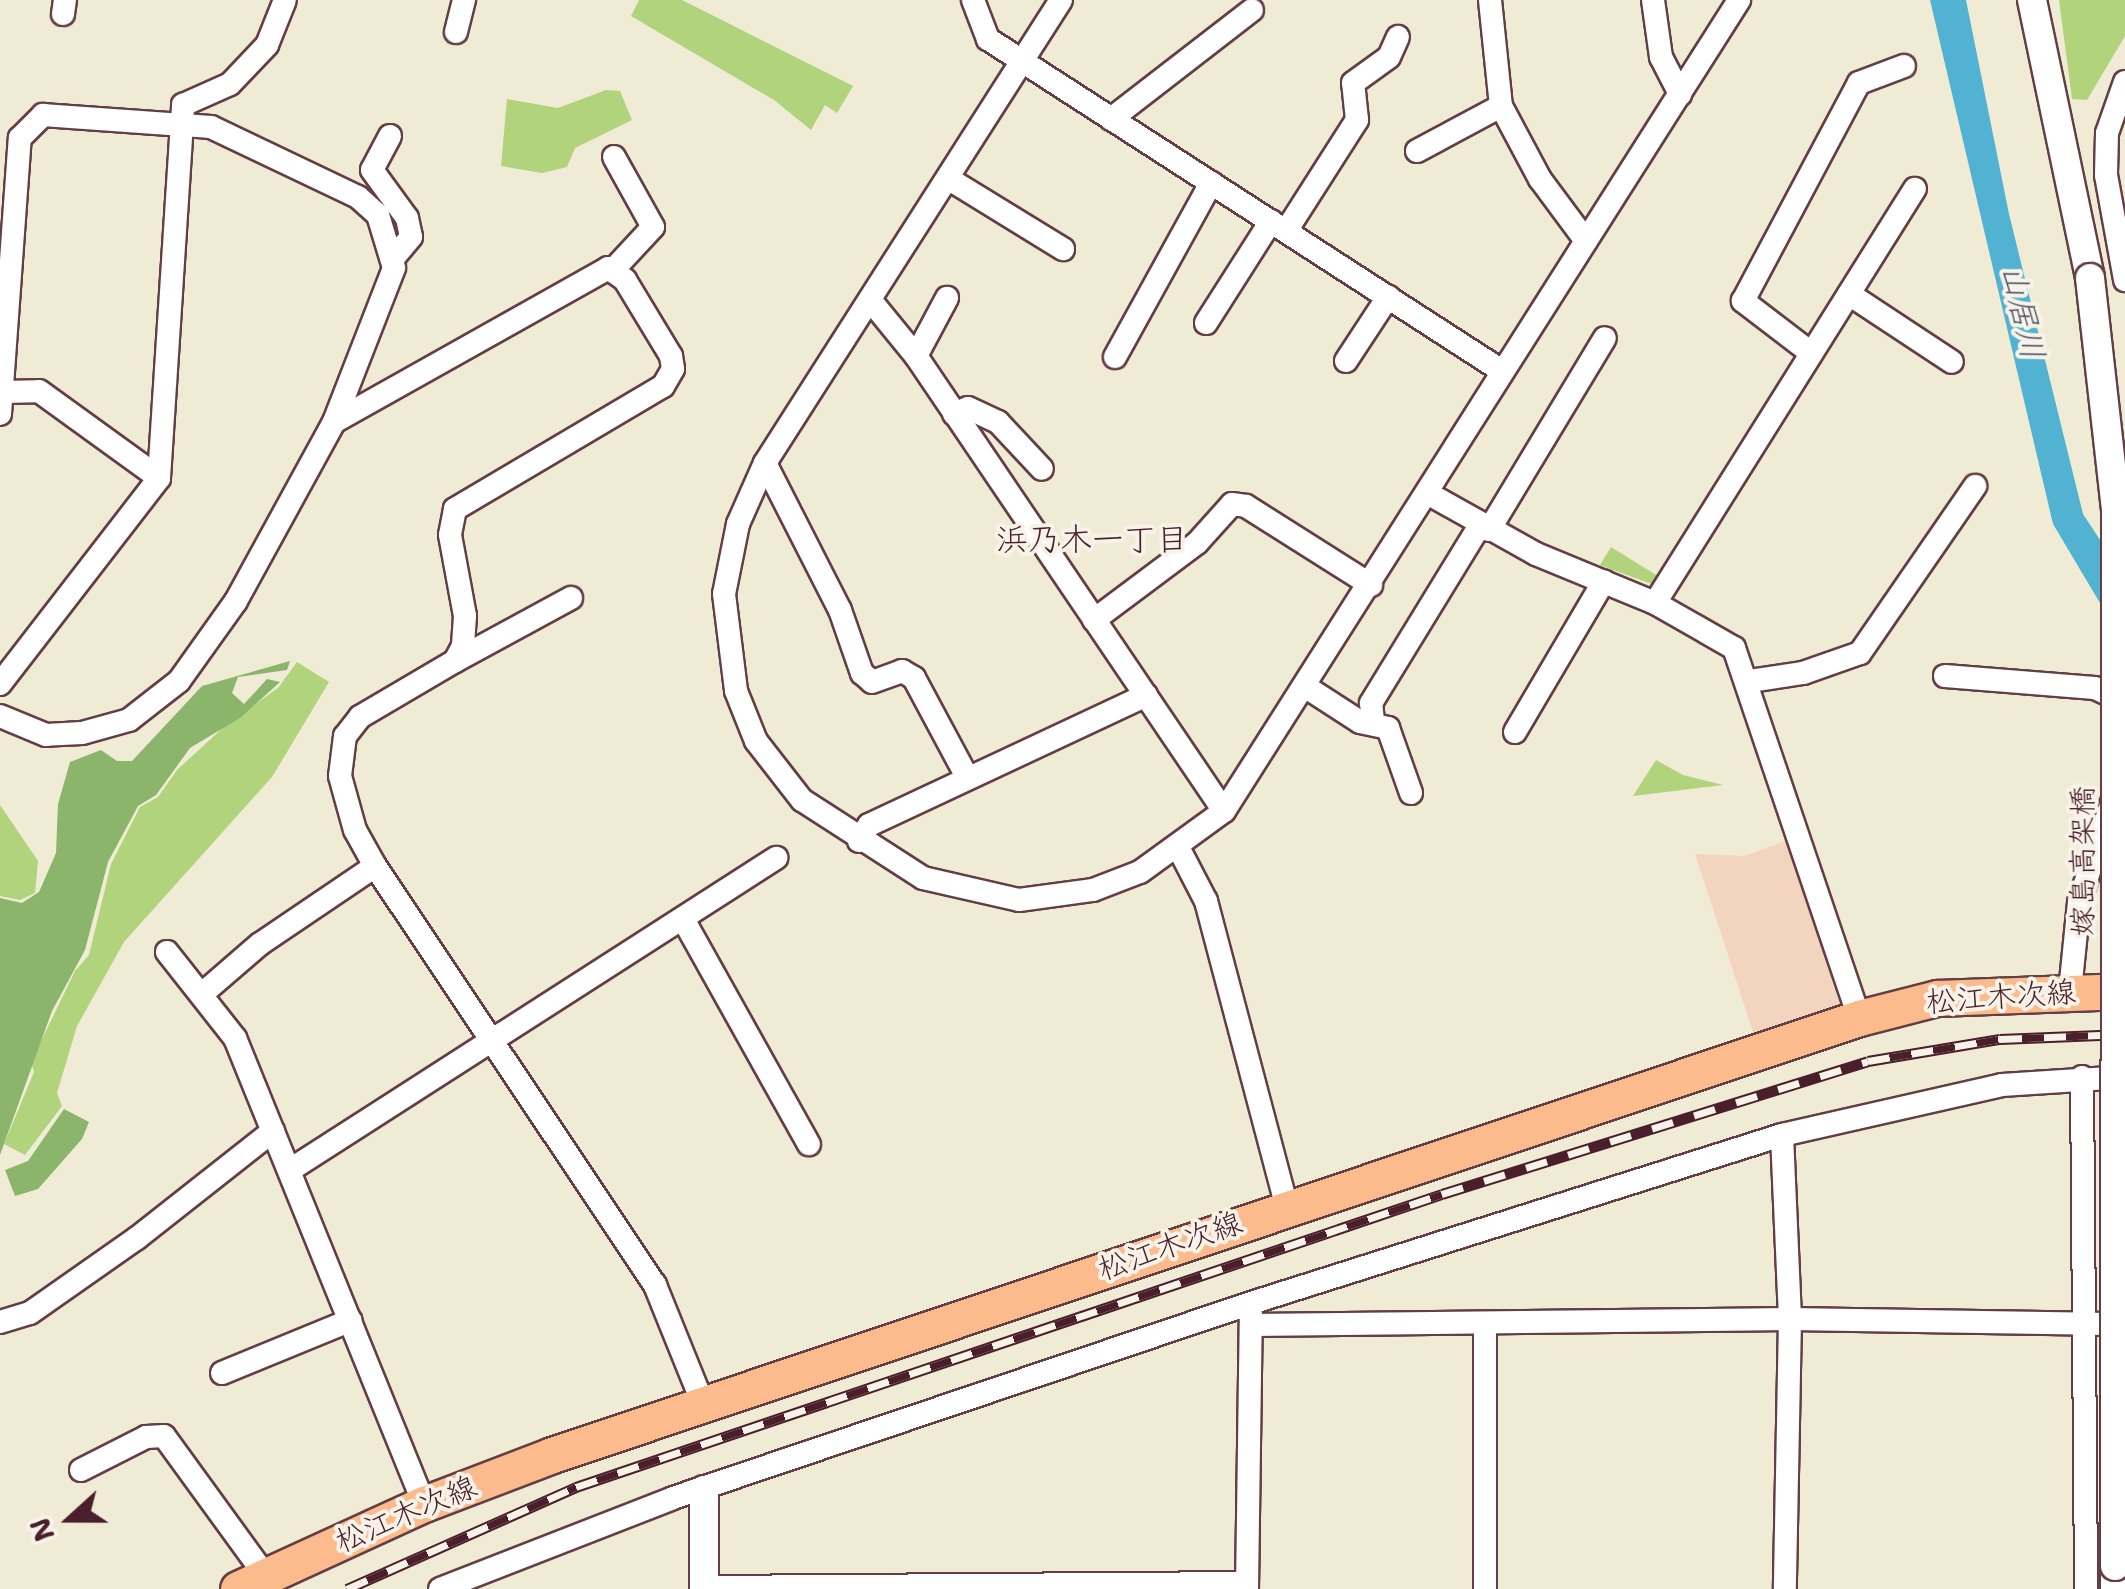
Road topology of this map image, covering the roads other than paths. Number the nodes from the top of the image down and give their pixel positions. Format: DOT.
graph roads {
  1 [pos="285,0"];
  2 [pos="464,0"];
  3 [pos="973,0"];
  4 [pos="1061,0"];
  5 [pos="1490,0"];
  6 [pos="1654,0"];
  7 [pos="1738,0"];
  8 [pos="2032,0"];
  9 [pos="1252,10"];
  10 [pos="456,32"];
  11 [pos="1398,36"];
  12 [pos="1024,63"];
  13 [pos="1904,66"];
  14 [pos="2125,82"];
  15 [pos="1680,94"];
  16 [pos="1501,106"];
  17 [pos="1111,118"];
  18 [pos="181,121"];
  19 [pos="390,136"];
  20 [pos="1417,151"];
  21 [pos="614,157"];
  22 [pos="949,180"];
  23 [pos="1211,183"];
  24 [pos="1914,188"];
  25 [pos="1278,226"];
  26 [pos="1586,241"];
  27 [pos="1063,249"];
  28 [pos="394,257"];
  29 [pos="6,266"];
  30 [pos="614,269"];
  31 [pos="2125,280"];
  32 [pos="1849,294"];
  33 [pos="946,298"];
  34 [pos="1388,298"];
  35 [pos="871,301"];
  36 [pos="1206,323"];
  37 [pos="1606,338"];
  38 [pos="1811,354"];
  39 [pos="916,356"];
  40 [pos="1115,357"];
  41 [pos="1346,361"];
  42 [pos="1952,362"];
  43 [pos="1502,371"];
  44 [pos="2,399"];
  45 [pos="954,414"];
  46 [pos="334,422"];
  47 [pos="765,463"];
  48 [pos="1042,469"];
  49 [pos="159,478"];
  50 [pos="1975,486"];
  51 [pos="1430,494"];
  52 [pos="1484,527"];
  53 [pos="1604,582"];
  54 [pos="1372,585"];
  55 [pos="571,598"];
  56 [pos="1655,602"];
  57 [pos="1094,620"];
  58 [pos="454,661"];
  59 [pos="1946,676"];
  60 [pos="1750,681"];
  61 [pos="0,684"];
  62 [pos="1306,687"];
  63 [pos="1146,694"];
  64 [pos="2125,702"];
  65 [pos="0,716"];
  66 [pos="1373,721"];
  67 [pos="1515,732"];
  68 [pos="2125,766"];
  69 [pos="967,777"];
  70 [pos="1410,793"];
  71 [pos="1224,811"];
  72 [pos="859,840"];
  73 [pos="1179,849"];
  74 [pos="776,858"];
  75 [pos="376,866"];
  76 [pos="684,920"];
  77 [pos="167,952"];
  78 [pos="2070,991"];
  79 [pos="2125,991"];
  80 [pos="202,994"];
  81 [pos="1859,1018"];
  82 [pos="495,1042"];
  83 [pos="2082,1077"];
  84 [pos="2125,1077"];
  85 [pos="272,1131"];
  86 [pos="1782,1136"];
  87 [pos="809,1144"];
  88 [pos="290,1170"];
  89 [pos="1286,1207"];
  90 [pos="1251,1314"];
  91 [pos="1790,1319"];
  92 [pos="351,1320"];
  93 [pos="0,1322"];
  94 [pos="2084,1323"];
  95 [pos="2125,1324"];
  96 [pos="1485,1325"];
  97 [pos="222,1372"];
  98 [pos="703,1404"];
  99 [pos="81,1470"];
  100 [pos="704,1490"];
  101 [pos="424,1504"];
  102 [pos="2115,1578"];
  103 [pos="252,1582"];
  104 [pos="1248,1586"];
  105 [pos="704,1588"];
  106 [pos="440,1589"];
  107 [pos="1485,1589"];
  108 [pos="1784,1589"];
  109 [pos="2086,1589"];
  1 -- 18 [label="street"];
  2 -- 10 [label="street"];
  3 -- 12 [label="street"];
  4 -- 12 [label="street"];
  5 -- 16 [label="street"];
  6 -- 15 [label="street"];
  7 -- 15 [label="street"];
  8 -- 102 [label="street, 嫁島高架橋, bridge"];
  9 -- 17 [label="street"];
  11 -- 25 [label="street"];
  12 -- 17 [label="street"];
  12 -- 22 [label="street"];
  13 -- 38 [label="street"];
  14 -- 31 [label="street"];
  15 -- 26 [label="street"];
  16 -- 20 [label="street"];
  16 -- 26 [label="street"];
  17 -- 23 [label="street"];
  18 -- 28 [label="street"];
  18 -- 29 [label="street"];
  18 -- 49 [label="street"];
  19 -- 28 [label="street"];
  21 -- 30 [label="street"];
  22 -- 27 [label="street"];
  22 -- 35 [label="street"];
  23 -- 25 [label="street"];
  23 -- 40 [label="street"];
  24 -- 32 [label="street"];
  25 -- 34 [label="street"];
  25 -- 36 [label="street"];
  26 -- 43 [label="street"];
  28 -- 46 [label="street"];
  29 -- 44 [label="street"];
  30 -- 46 [label="street"];
  30 -- 58 [label="street"];
  32 -- 38 [label="street"];
  32 -- 42 [label="street"];
  33 -- 39 [label="street"];
  34 -- 41 [label="street"];
  34 -- 43 [label="street"];
  35 -- 39 [label="street"];
  35 -- 47 [label="street"];
  37 -- 52 [label="street"];
  38 -- 56 [label="street"];
  39 -- 45 [label="street"];
  43 -- 51 [label="street"];
  44 -- 49 [label="street"];
  45 -- 48 [label="street"];
  45 -- 57 [label="street"];
  46 -- 65 [label="street"];
  47 -- 69 [label="street"];
  47 -- 72 [label="street"];
  49 -- 61 [label="street"];
  50 -- 60 [label="street"];
  51 -- 52 [label="street"];
  51 -- 54 [label="street"];
  52 -- 53 [label="street"];
  52 -- 66 [label="street"];
  53 -- 56 [label="street"];
  53 -- 67 [label="street"];
  54 -- 57 [label="street"];
  54 -- 62 [label="street"];
  55 -- 58 [label="street"];
  56 -- 60 [label="street"];
  57 -- 63 [label="street"];
  58 -- 75 [label="street"];
  59 -- 64 [label="street"];
  60 -- 81 [label="street"];
  62 -- 66 [label="street"];
  62 -- 71 [label="street"];
  63 -- 69 [label="street"];
  63 -- 71 [label="street"];
  66 -- 70 [label="street"];
  68 -- 78 [label="street"];
  69 -- 72 [label="street"];
  71 -- 73 [label="street"];
  72 -- 73 [label="street"];
  73 -- 89 [label="street"];
  74 -- 76 [label="street"];
  75 -- 80 [label="street"];
  75 -- 82 [label="street"];
  76 -- 82 [label="street"];
  76 -- 87 [label="street"];
  77 -- 80 [label="street"];
  78 -- 79 [label="main road, 松江木次線"];
  78 -- 81 [label="main road, 松江木次線"];
  80 -- 85 [label="street"];
  81 -- 89 [label="main road, 松江木次線"];
  82 -- 88 [label="street"];
  82 -- 98 [label="street"];
  83 -- 84 [label="street"];
  83 -- 86 [label="street"];
  83 -- 94 [label="street"];
  85 -- 88 [label="street"];
  85 -- 93 [label="street"];
  86 -- 90 [label="street"];
  86 -- 91 [label="street"];
  88 -- 92 [label="street"];
  89 -- 98 [label="main road, 松江木次線"];
  90 -- 96 [label="street"];
  90 -- 100 [label="street"];
  90 -- 104 [label="street"];
  91 -- 94 [label="street"];
  91 -- 96 [label="street"];
  91 -- 108 [label="street"];
  92 -- 97 [label="street"];
  92 -- 101 [label="street"];
  94 -- 95 [label="street"];
  94 -- 109 [label="street"];
  96 -- 107 [label="street"];
  98 -- 101 [label="main road, 松江木次線"];
  99 -- 103 [label="street"];
  100 -- 105 [label="street"];
  100 -- 106 [label="street"];
  101 -- 103 [label="main road, 松江木次線"];
  104 -- 105 [label="street"];
}
